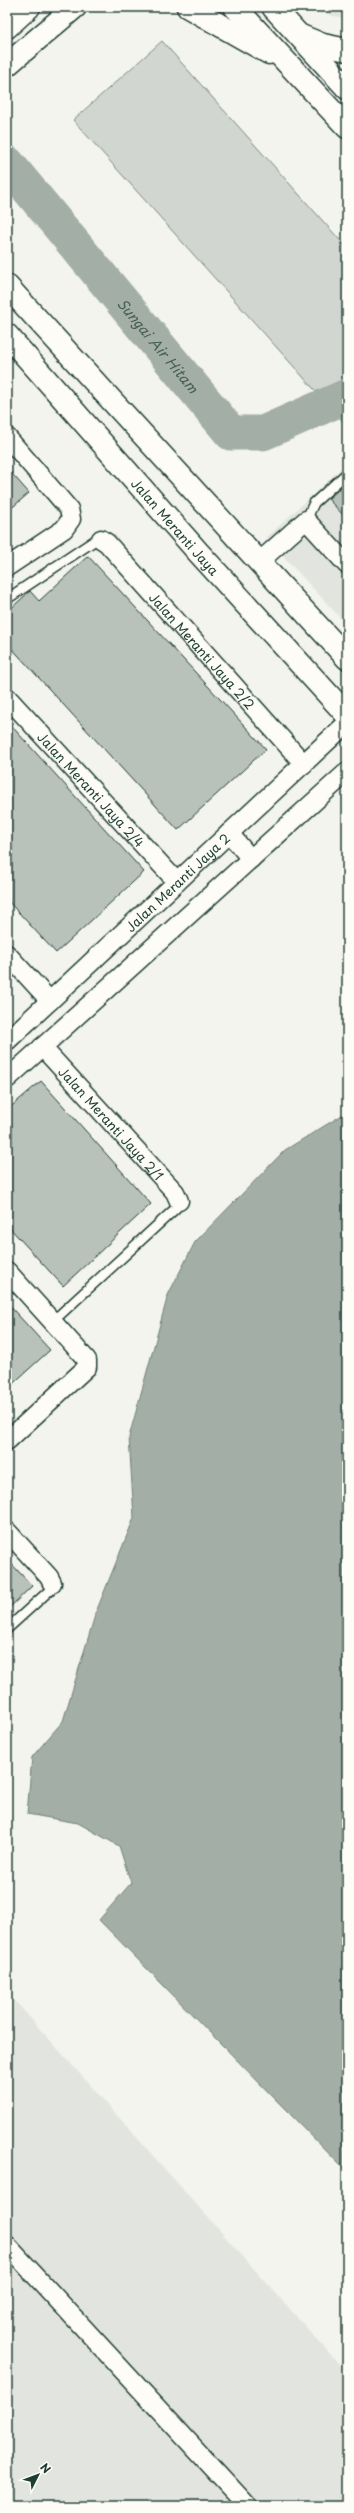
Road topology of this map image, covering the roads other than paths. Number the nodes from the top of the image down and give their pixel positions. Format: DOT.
graph roads {
  1 [pos="29,7"];
  2 [pos="75,7"];
  3 [pos="188,7"];
  4 [pos="235,7"];
  5 [pos="273,7"];
  6 [pos="7,27"];
  7 [pos="299,36"];
  8 [pos="347,50"];
  9 [pos="7,65"];
  10 [pos="289,65"];
  11 [pos="347,88"];
  12 [pos="347,95"];
  13 [pos="331,110"];
  14 [pos="347,127"];
  15 [pos="7,286"];
  16 [pos="7,335"];
  17 [pos="7,437"];
  18 [pos="347,473"];
  19 [pos="306,520"];
  20 [pos="101,539"];
  21 [pos="259,562"];
  22 [pos="347,565"];
  23 [pos="7,567"];
  24 [pos="7,599"];
  25 [pos="347,658"];
  26 [pos="7,697"];
  27 [pos="347,715"];
  28 [pos="347,724"];
  29 [pos="304,764"];
  30 [pos="347,772"];
  31 [pos="229,833"];
  32 [pos="251,859"];
  33 [pos="177,882"];
  34 [pos="7,954"];
  35 [pos="50,1001"];
  36 [pos="7,1041"];
  37 [pos="42,1047"];
  38 [pos="7,1079"];
  39 [pos="179,1201"];
  40 [pos="7,1271"];
  41 [pos="52,1322"];
  42 [pos="7,1441"];
  43 [pos="7,1531"];
  44 [pos="52,1583"];
  45 [pos="7,1629"];
  46 [pos="7,2245"];
  47 [pos="248,2506"];
  1 -- 6 [label="street"];
  2 -- 9 [label="street"];
  3 -- 10 [label="street"];
  4 -- 10 [label="street"];
  5 -- 7 [label="street"];
  7 -- 8 [label="street"];
  7 -- 11 [label="street"];
  10 -- 13 [label="street"];
  12 -- 13 [label="street"];
  13 -- 14 [label="street"];
  15 -- 21 [label="street"];
  16 -- 27 [label="street, Jalan Meranti Jaya"];
  17 -- 23 [label="street"];
  18 -- 19 [label="lane"];
  19 -- 21 [label="street"];
  19 -- 22 [label="street"];
  20 -- 24 [label="lane"];
  20 -- 29 [label="street, Jalan Meranti Jaya 2/2"];
  21 -- 25 [label="street"];
  26 -- 33 [label="street, Jalan Meranti Jaya 2/4"];
  28 -- 29 [label="street, Jalan Meranti Jaya 2"];
  29 -- 31 [label="street, Jalan Meranti Jaya 2"];
  30 -- 32 [label="street"];
  31 -- 32 [label="street"];
  31 -- 33 [label="street, Jalan Meranti Jaya 2"];
  32 -- 37 [label="street"];
  33 -- 35 [label="street, Jalan Meranti Jaya 2"];
  34 -- 35 [label="street"];
  35 -- 36 [label="street, Jalan Meranti Jaya 2"];
  37 -- 38 [label="street"];
  37 -- 39 [label="street, Jalan Meranti Jaya 2/1"];
  39 -- 41 [label="lane"];
  40 -- 41 [label="street"];
  41 -- 42 [label="street"];
  43 -- 44 [label="street"];
  44 -- 45 [label="lane"];
  46 -- 47 [label="street"];
}
